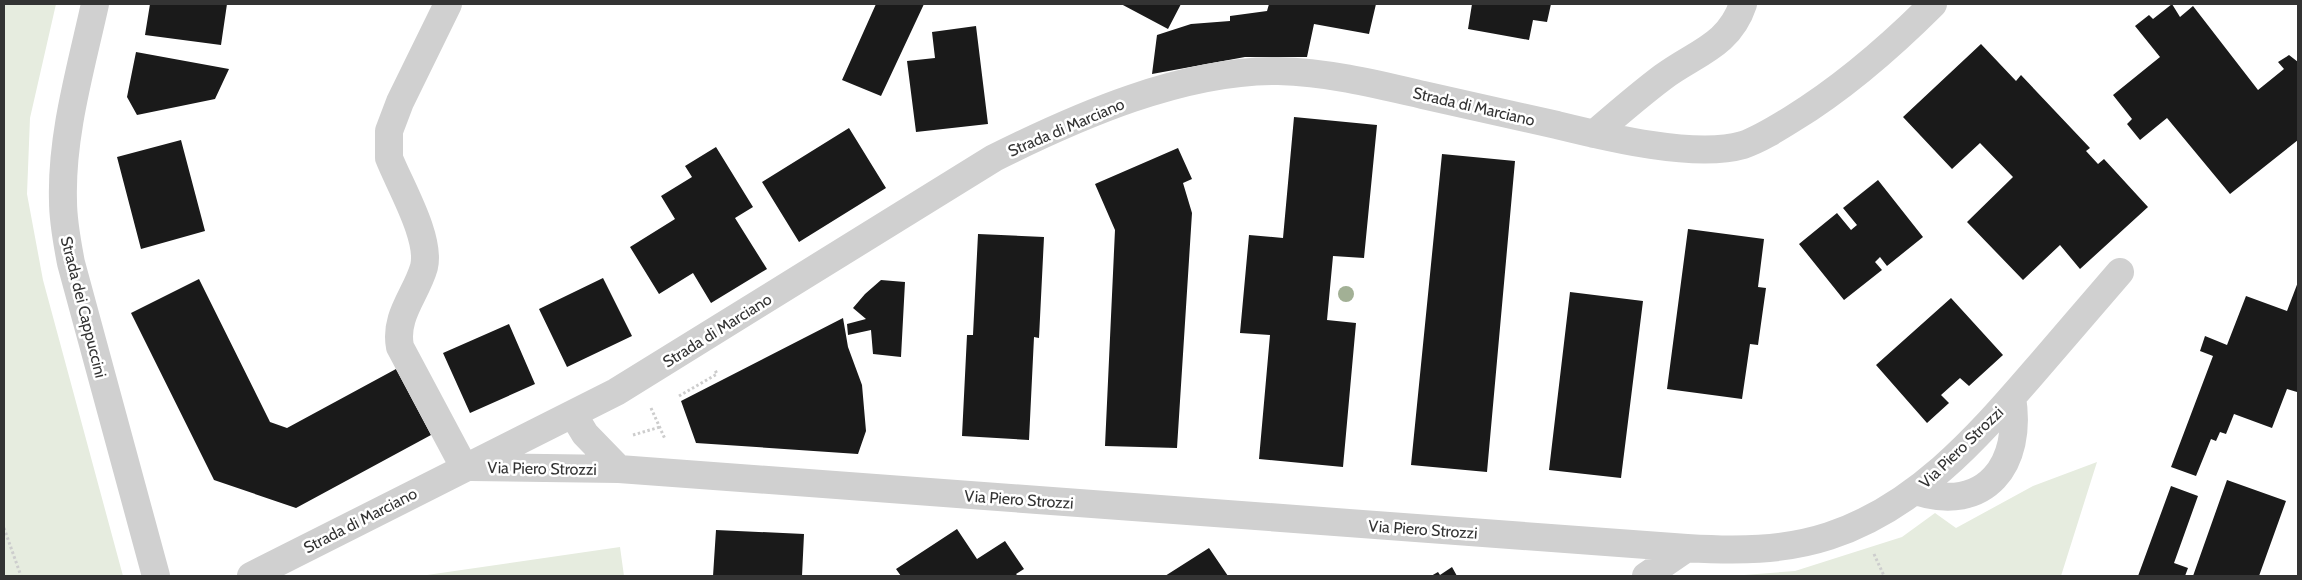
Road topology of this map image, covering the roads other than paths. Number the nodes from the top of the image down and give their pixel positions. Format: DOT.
graph roads {
  1 [pos="95,4"];
  2 [pos="448,4"];
  3 [pos="1743,4"];
  4 [pos="1933,4"];
  5 [pos="1594,134"];
  6 [pos="2120,272"];
  7 [pos="2012,397"];
  8 [pos="573,414"];
  9 [pos="464,467"];
  10 [pos="619,469"];
  11 [pos="1915,491"];
  12 [pos="1687,548"];
  13 [pos="156,576"];
  14 [pos="251,576"];
  15 [pos="1646,576"];
  1 -- 13 [label="street, Strada dei Cappuccini"];
  2 -- 9 [label="street"];
  3 -- 5 [label="street"];
  4 -- 5 [label="street, Strada di Marciano"];
  5 -- 8 [label="street, Strada di Marciano"];
  6 -- 7 [label="street, Via Piero Strozzi"];
  7 -- 11 [label="street, Via Piero Strozzi"];
  7 -- 11 [label="street"];
  8 -- 9 [label="street, Strada di Marciano"];
  8 -- 10 [label="street, Via Piero Strozzi"];
  9 -- 10 [label="street, Via Piero Strozzi"];
  9 -- 14 [label="street, Strada di Marciano"];
  10 -- 12 [label="street, Via Piero Strozzi"];
  11 -- 12 [label="street, Via Piero Strozzi"];
  12 -- 15 [label="street"];
}
